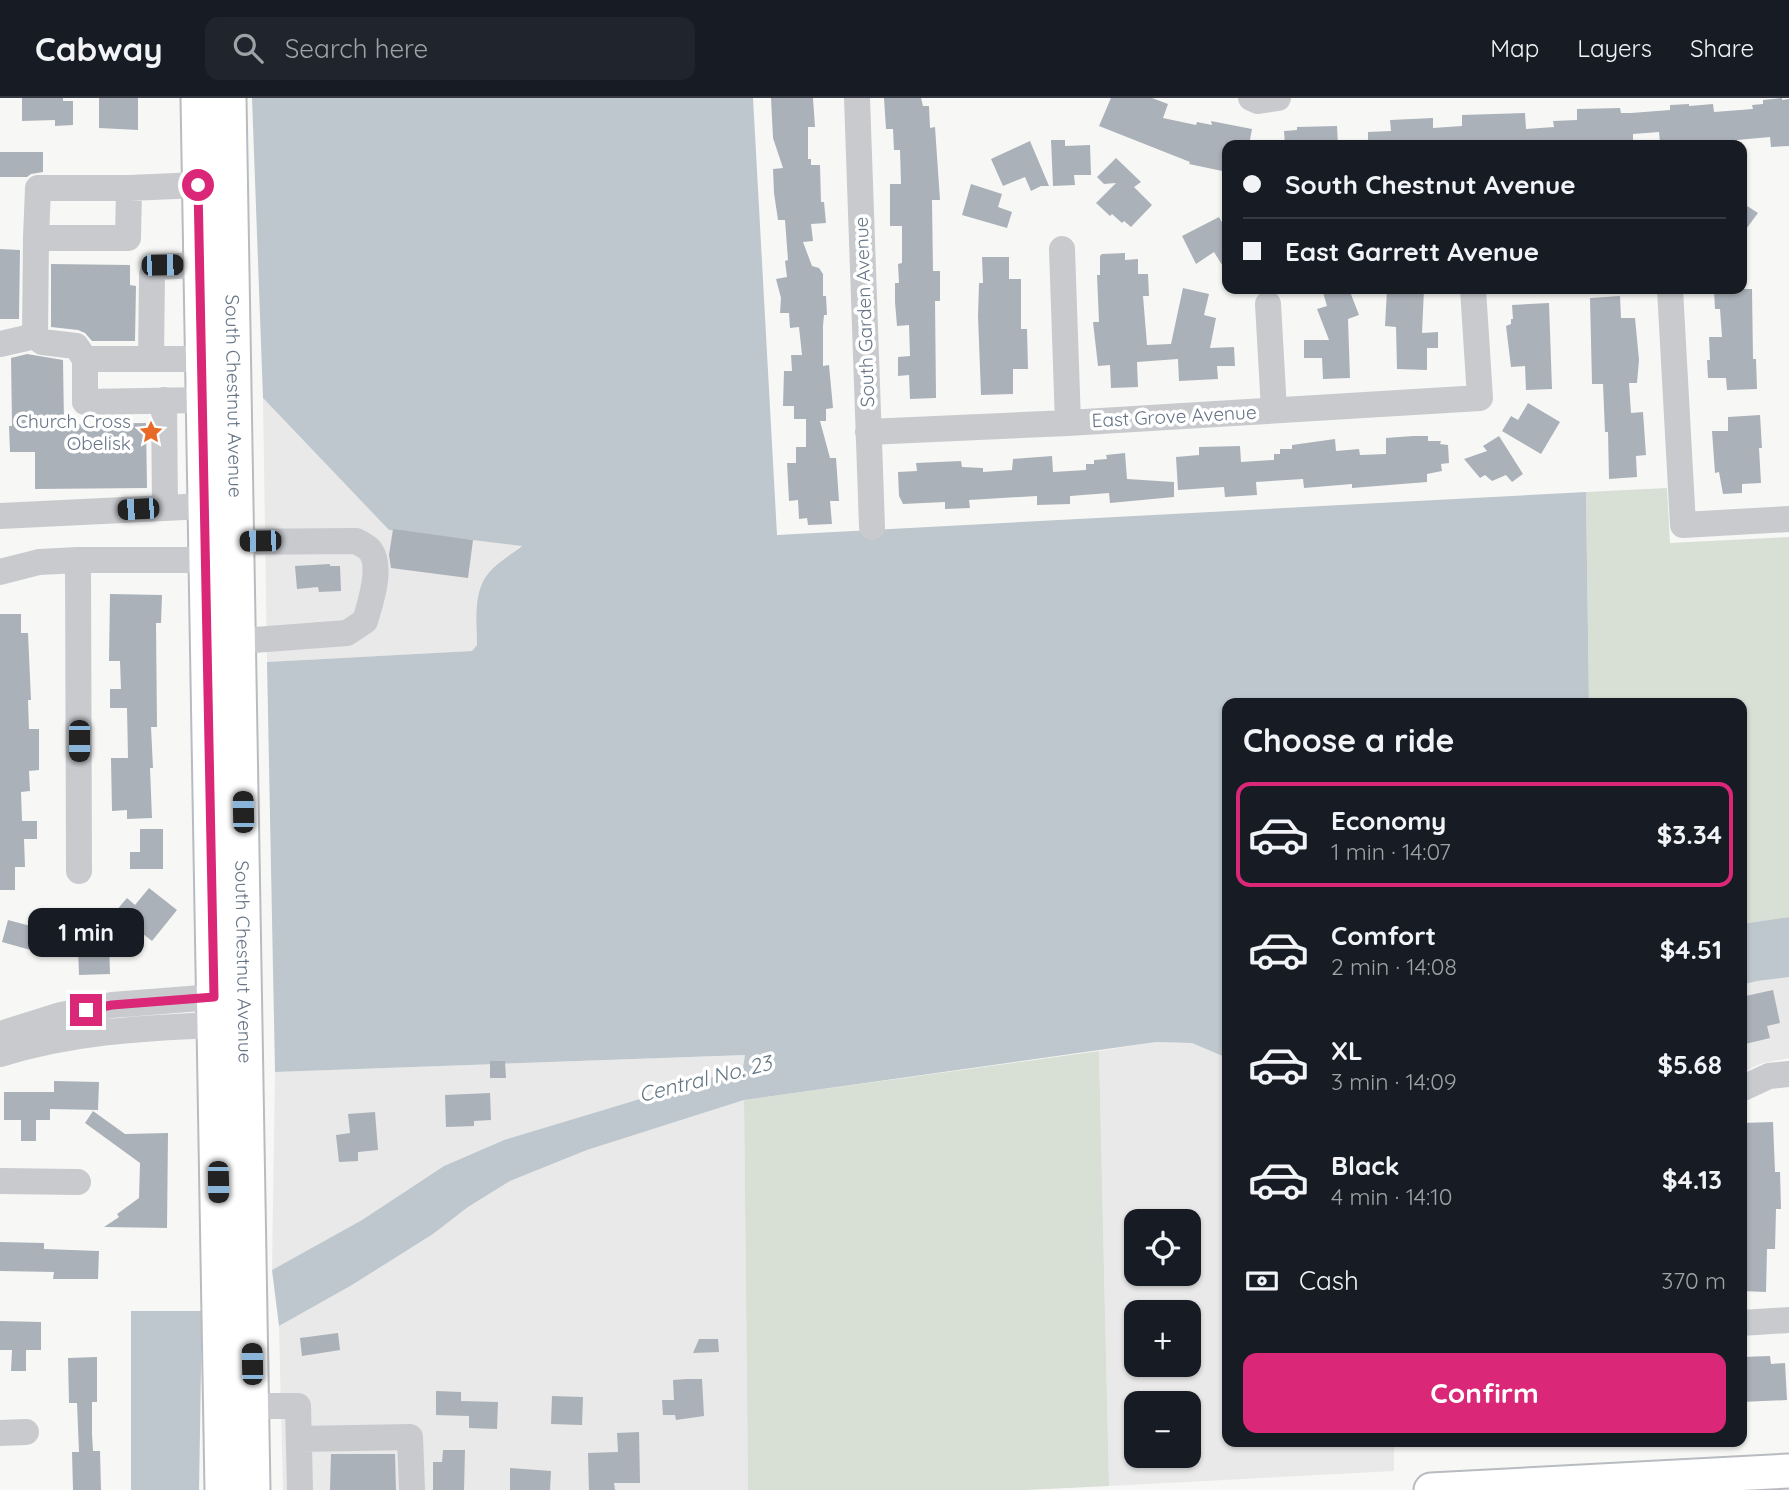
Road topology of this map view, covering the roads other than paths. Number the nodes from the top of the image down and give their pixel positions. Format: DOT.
graph roads {
  1 [pos="198,98"];
  2 [pos="229,98"];
  3 [pos="856,98"];
  4 [pos="1251,98"];
  5 [pos="1278,98"];
  6 [pos="198,185"];
  7 [pos="129,188"];
  8 [pos="36,238"];
  9 [pos="1062,249"];
  10 [pos="200,265"];
  11 [pos="1473,294"];
  12 [pos="1670,294"];
  13 [pos="1268,304"];
  14 [pos="35,336"];
  15 [pos="0,344"];
  16 [pos="85,359"];
  17 [pos="151,359"];
  18 [pos="202,359"];
  19 [pos="164,400"];
  20 [pos="203,400"];
  21 [pos="1273,410"];
  22 [pos="1068,423"];
  23 [pos="868,432"];
  24 [pos="205,506"];
  25 [pos="165,507"];
  26 [pos="0,516"];
  27 [pos="1789,519"];
  28 [pos="872,527"];
  29 [pos="228,554"];
  30 [pos="78,561"];
  31 [pos="0,572"];
  32 [pos="240,641"];
  33 [pos="79,871"];
  34 [pos="214,1011"];
  35 [pos="0,1034"];
  36 [pos="0,1054"];
  37 [pos="1789,1074"];
  38 [pos="1747,1086"];
  39 [pos="0,1181"];
  40 [pos="78,1182"];
  41 [pos="1789,1320"];
  42 [pos="1747,1323"];
  43 [pos="253,1406"];
  44 [pos="26,1432"];
  45 [pos="0,1433"];
  46 [pos="299,1439"];
  47 [pos="1789,1471"];
  48 [pos="222,1490"];
  49 [pos="253,1490"];
  50 [pos="300,1490"];
  51 [pos="412,1490"];
  52 [pos="1431,1490"];
  1 -- 6 [label="main road, South Chestnut Avenue"];
  2 -- 29 [label="main road, South Chestnut Avenue"];
  3 -- 23 [label="street, South Garden Avenue"];
  4 -- 5 [label="street"];
  6 -- 7 [label="street"];
  6 -- 10 [label="main road, South Chestnut Avenue"];
  7 -- 8 [label="street"];
  7 -- 8 [label="street"];
  8 -- 14 [label="street"];
  9 -- 22 [label="street"];
  10 -- 17 [label="street"];
  10 -- 18 [label="main road, South Chestnut Avenue"];
  11 -- 21 [label="street, East Grove Avenue"];
  12 -- 27 [label="street"];
  13 -- 21 [label="street"];
  14 -- 15 [label="street"];
  14 -- 16 [label="street"];
  16 -- 17 [label="street"];
  16 -- 19 [label="street"];
  17 -- 18 [label="street"];
  18 -- 20 [label="main road, South Chestnut Avenue"];
  19 -- 20 [label="street"];
  19 -- 25 [label="street"];
  20 -- 24 [label="main road, South Chestnut Avenue"];
  21 -- 22 [label="street, East Grove Avenue"];
  22 -- 23 [label="street, East Grove Avenue"];
  23 -- 28 [label="street, South Garden Avenue"];
  24 -- 25 [label="street"];
  24 -- 29 [label="main road, South Chestnut Avenue"];
  25 -- 26 [label="street"];
  29 -- 30 [label="street"];
  29 -- 32 [label="main road, South Chestnut Avenue"];
  29 -- 32 [label="street"];
  29 -- 34 [label="main road, South Chestnut Avenue"];
  30 -- 31 [label="street"];
  30 -- 33 [label="street"];
  32 -- 43 [label="main road, South Chestnut Avenue"];
  34 -- 35 [label="street"];
  34 -- 36 [label="street"];
  34 -- 48 [label="main road, South Chestnut Avenue"];
  37 -- 38 [label="street"];
  39 -- 40 [label="street"];
  41 -- 42 [label="street"];
  43 -- 46 [label="street"];
  43 -- 49 [label="main road, South Chestnut Avenue"];
  44 -- 45 [label="street"];
  46 -- 50 [label="street"];
  46 -- 51 [label="street"];
  47 -- 52 [label="main road"];
}
